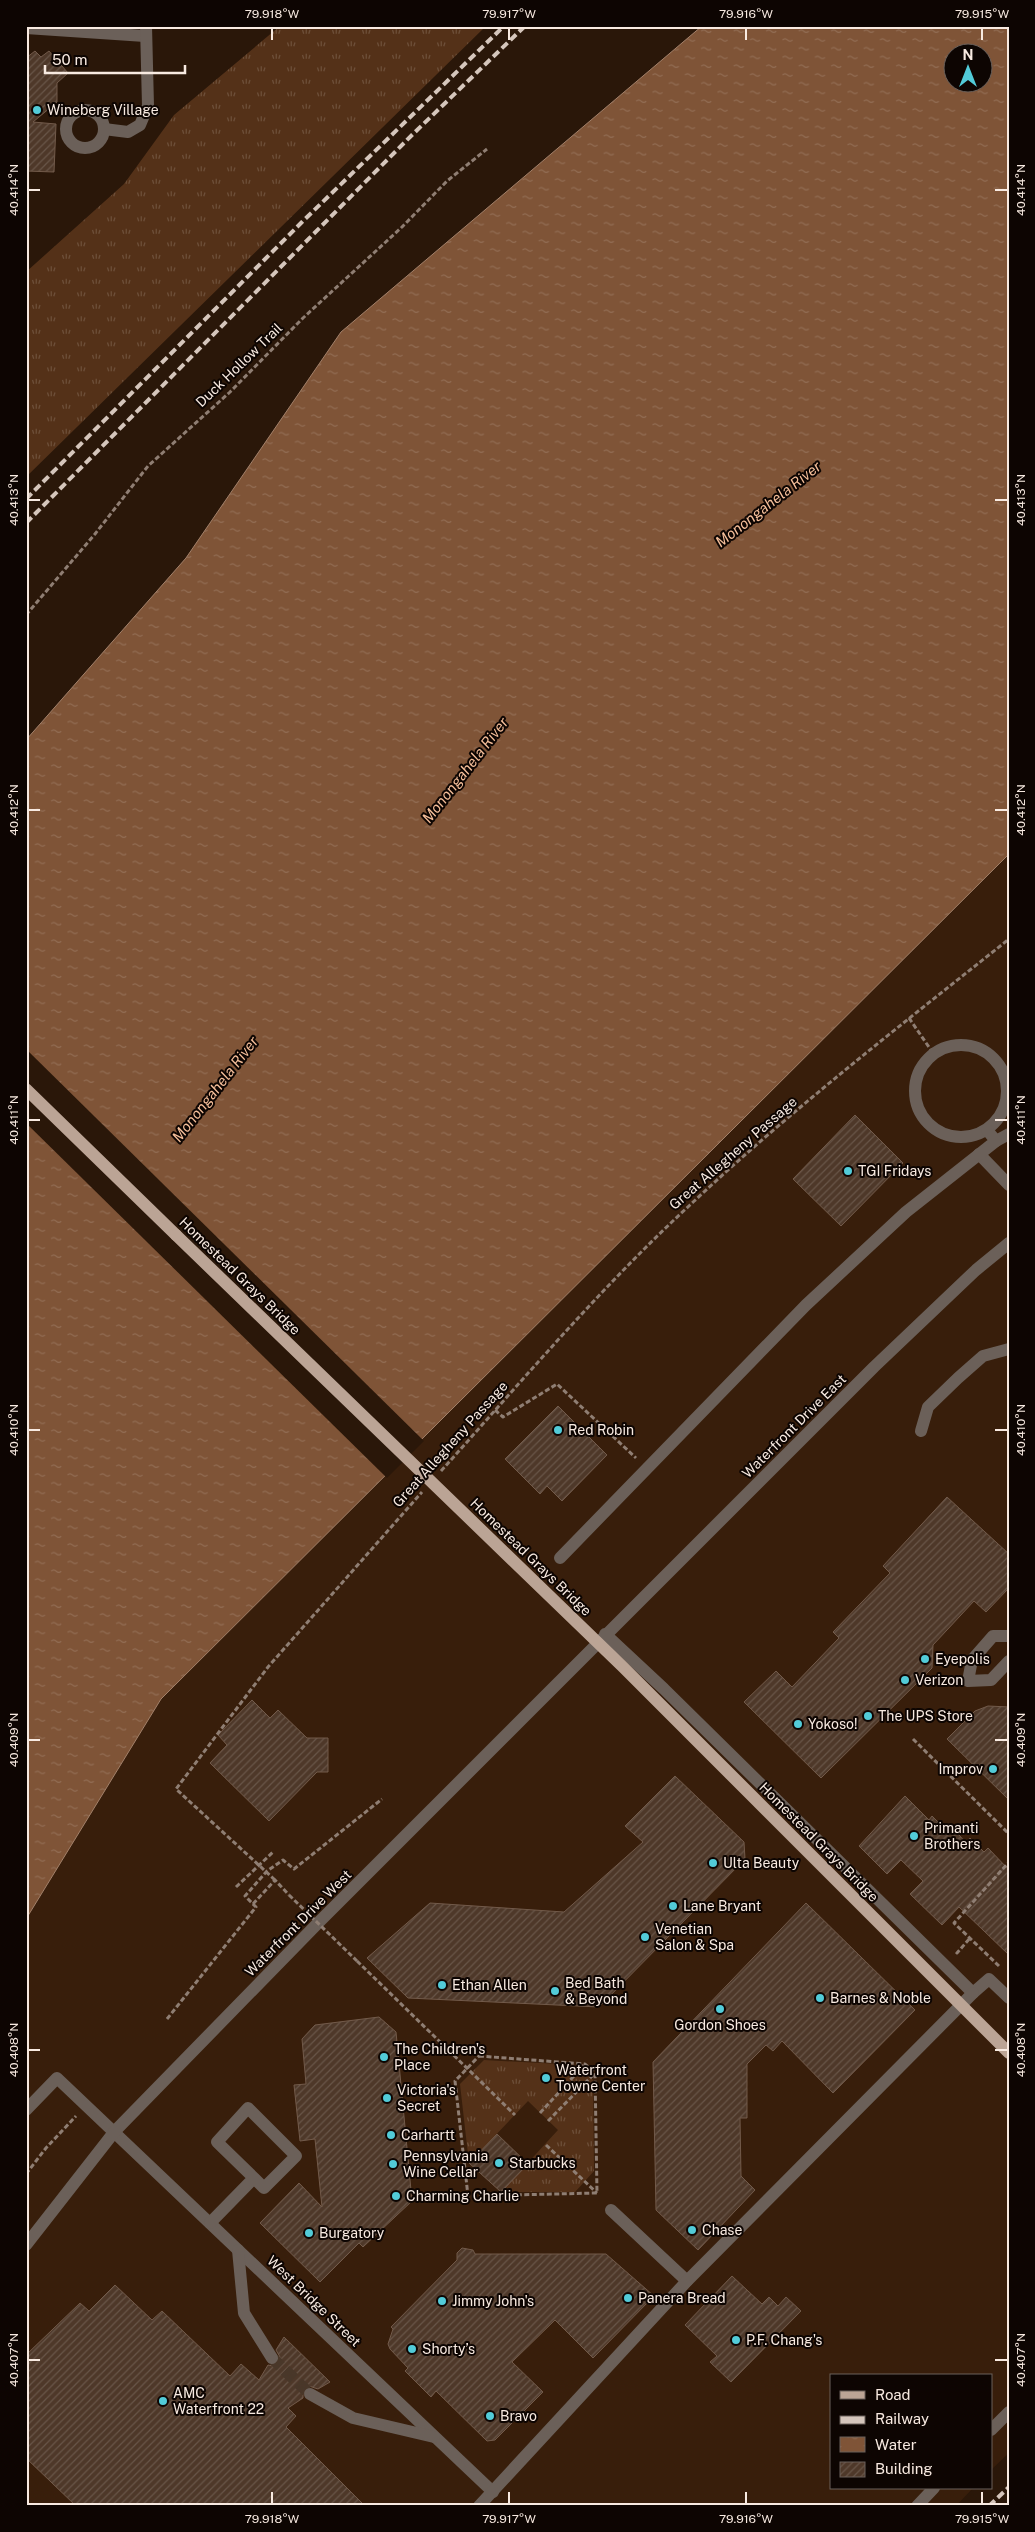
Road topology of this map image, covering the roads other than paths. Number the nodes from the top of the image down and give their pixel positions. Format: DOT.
graph roads {
  1 [pos="26,28"];
  2 [pos="146,31"];
  3 [pos="104,129"];
  4 [pos="26,1090"];
  5 [pos="987,1130"];
  6 [pos="1009,1134"];
  7 [pos="996,1142"];
  8 [pos="979,1154"];
  9 [pos="1009,1185"];
  10 [pos="1009,1243"];
  11 [pos="1009,1349"];
  12 [pos="921,1431"];
  13 [pos="560,1558"];
  14 [pos="605,1634"];
  15 [pos="1009,1636"];
  16 [pos="1009,1661"];
  17 [pos="973,1994"];
  18 [pos="1009,1998"];
  19 [pos="1009,2053"];
  20 [pos="26,2110"];
  21 [pos="115,2131"];
  22 [pos="254,2178"];
  23 [pos="612,2210"];
  24 [pos="210,2223"];
  25 [pos="26,2245"];
  26 [pos="238,2250"];
  27 [pos="687,2281"];
  28 [pos="272,2358"];
  29 [pos="310,2394"];
  30 [pos="1009,2412"];
  31 [pos="992,2429"];
  32 [pos="435,2438"];
  33 [pos="932,2490"];
  34 [pos="493,2492"];
  35 [pos="479,2506"];
  36 [pos="917,2506"];
  1 -- 2 [label="street"];
  2 -- 3 [label="street"];
  4 -- 19 [label="main road, Homestead Grays Bridge, bridge"];
  5 -- 5 [label="street"];
  5 -- 7 [label="street"];
  6 -- 7 [label="street"];
  7 -- 8 [label="street"];
  8 -- 9 [label="street"];
  8 -- 13 [label="street"];
  10 -- 14 [label="street, Waterfront Drive East"];
  11 -- 12 [label="street"];
  14 -- 17 [label="street"];
  14 -- 21 [label="street, Waterfront Drive West"];
  15 -- 16 [label="street"];
  17 -- 18 [label="street"];
  17 -- 27 [label="street"];
  20 -- 21 [label="street, West Bridge Street"];
  21 -- 24 [label="street, West Bridge Street"];
  21 -- 25 [label="street, Waterfront Drive West"];
  22 -- 22 [label="street"];
  22 -- 24 [label="street"];
  23 -- 27 [label="street"];
  24 -- 26 [label="street, West Bridge Street"];
  26 -- 28 [label="street"];
  26 -- 32 [label="street, West Bridge Street"];
  27 -- 34 [label="street"];
  29 -- 32 [label="street"];
  30 -- 31 [label="street"];
  32 -- 34 [label="street, West Bridge Street"];
  33 -- 36 [label="street"];
  34 -- 35 [label="street"];
}
